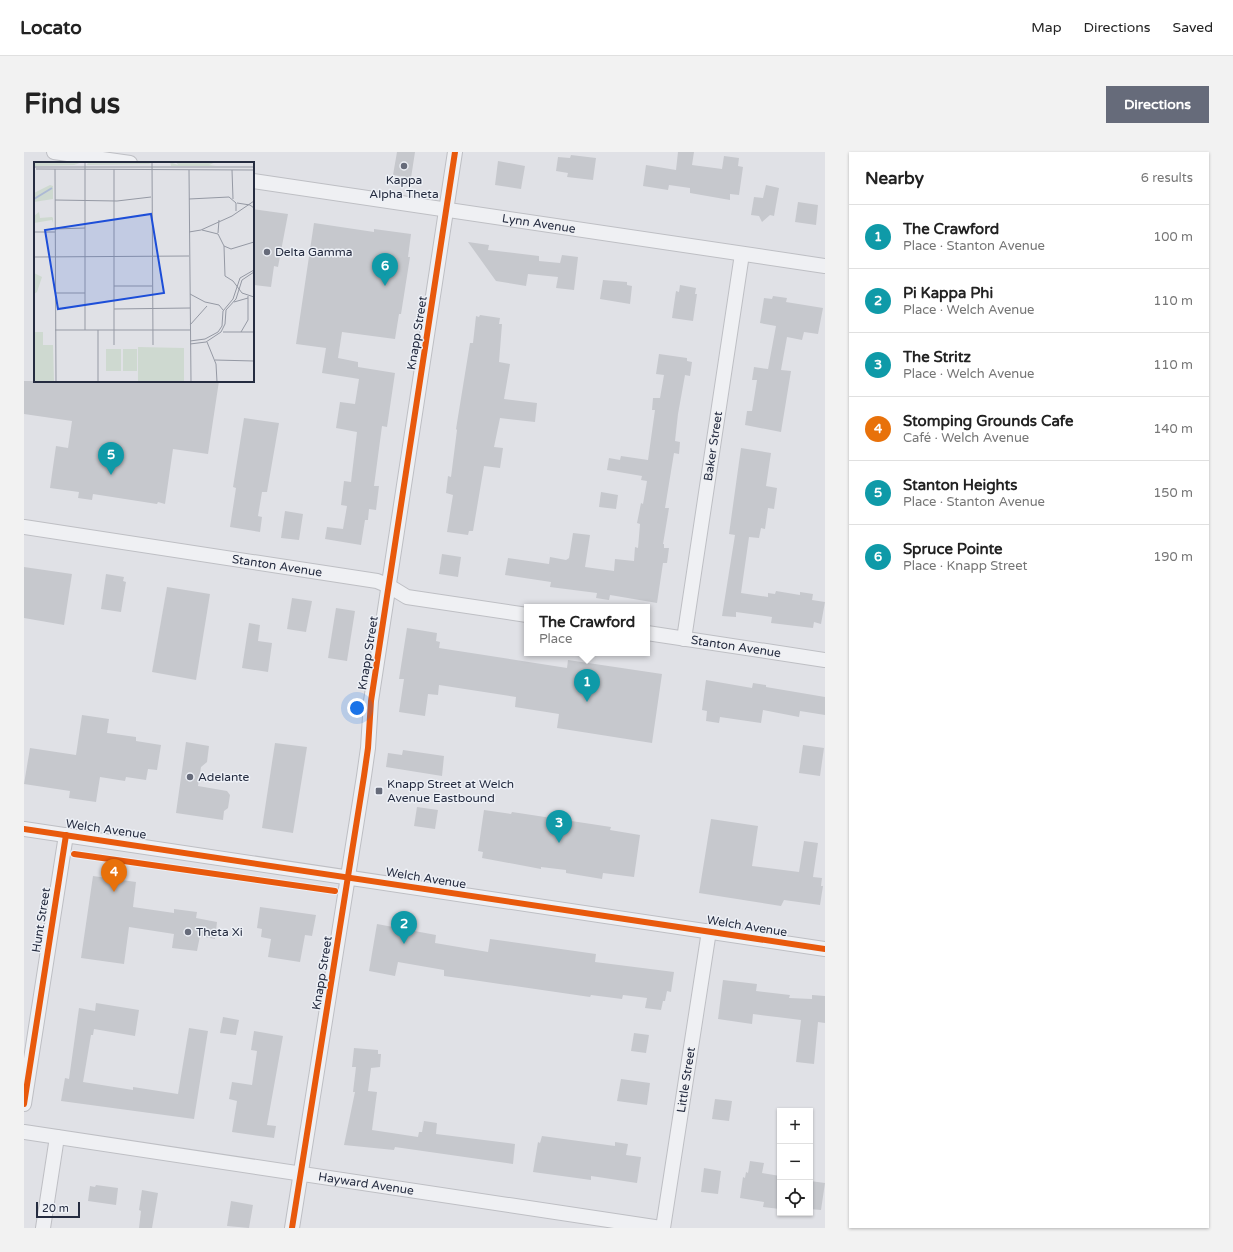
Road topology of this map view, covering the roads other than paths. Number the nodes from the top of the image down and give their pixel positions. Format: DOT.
graph roads {
  1 [pos="54,152"];
  2 [pos="455,152"];
  3 [pos="123,162"];
  4 [pos="254,181"];
  5 [pos="447,209"];
  6 [pos="742,254"];
  7 [pos="825,266"];
  8 [pos="24,527"];
  9 [pos="389,586"];
  10 [pos="524,615"];
  11 [pos="650,633"];
  12 [pos="684,639"];
  13 [pos="825,660"];
  14 [pos="24,829"];
  15 [pos="66,835"];
  16 [pos="348,877"];
  17 [pos="709,932"];
  18 [pos="825,949"];
  19 [pos="24,1104"];
  20 [pos="24,1132"];
  21 [pos="57,1137"];
  22 [pos="301,1174"];
  23 [pos="43,1228"];
  24 [pos="292,1228"];
  25 [pos="662,1228"];
  1 -- 3 [label="street"];
  2 -- 5 [label="street, Knapp Street"];
  4 -- 5 [label="street, Lynn Avenue"];
  5 -- 6 [label="street, Lynn Avenue"];
  5 -- 9 [label="street, Knapp Street"];
  6 -- 7 [label="street, Lynn Avenue"];
  6 -- 12 [label="street, Baker Street"];
  8 -- 9 [label="street, Stanton Avenue"];
  9 -- 10 [label="street, Stanton Avenue"];
  9 -- 16 [label="street, Knapp Street"];
  11 -- 12 [label="street, Stanton Avenue"];
  12 -- 13 [label="street, Stanton Avenue"];
  14 -- 15 [label="street, Welch Avenue"];
  15 -- 16 [label="street, Welch Avenue"];
  15 -- 19 [label="street, Hunt Street"];
  16 -- 17 [label="street, Welch Avenue"];
  16 -- 22 [label="street, Knapp Street"];
  17 -- 18 [label="street, Welch Avenue"];
  17 -- 25 [label="street, Little Street"];
  20 -- 21 [label="street, Hayward Avenue"];
  21 -- 22 [label="street, Hayward Avenue"];
  21 -- 23 [label="street"];
  22 -- 24 [label="street, Knapp Street"];
  22 -- 25 [label="street, Hayward Avenue"];
}
